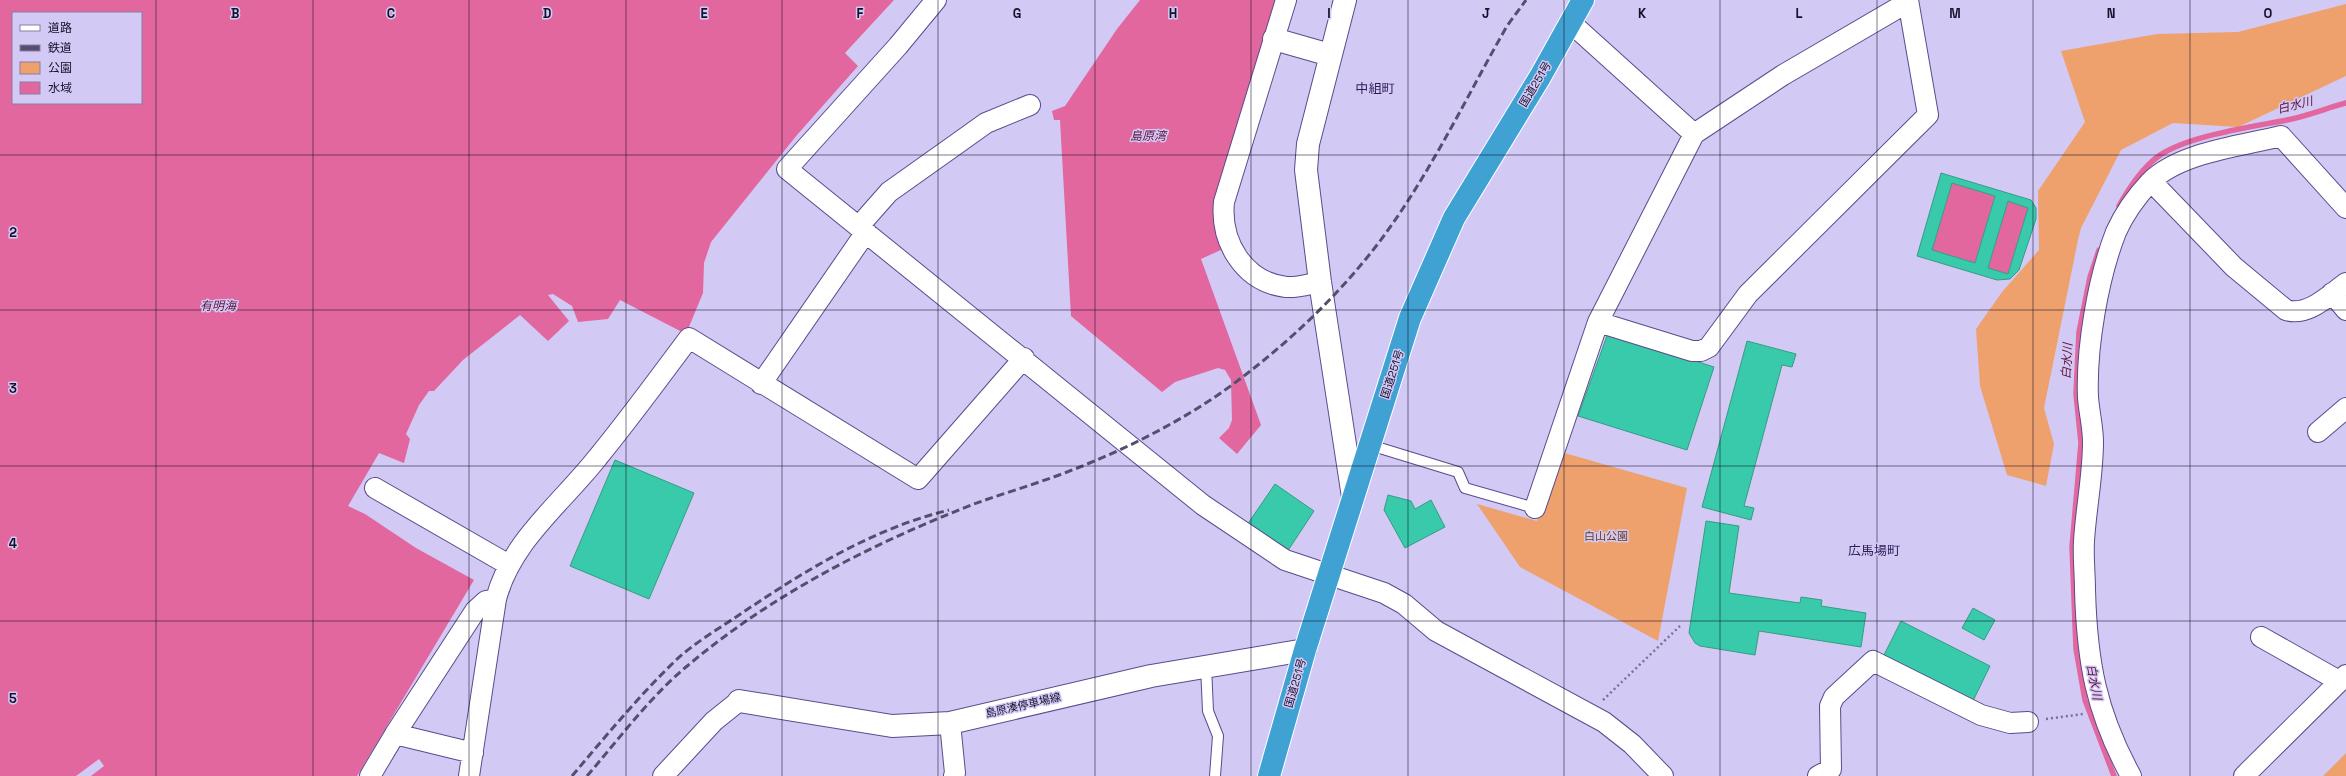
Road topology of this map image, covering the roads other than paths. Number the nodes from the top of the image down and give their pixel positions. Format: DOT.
graph roads {
  1 [pos="936,0"];
  2 [pos="1286,0"];
  3 [pos="1345,0"];
  4 [pos="1583,0"];
  5 [pos="1908,1"];
  6 [pos="1571,23"];
  7 [pos="1274,39"];
  8 [pos="1330,55"];
  9 [pos="1030,105"];
  10 [pos="1694,134"];
  11 [pos="2151,181"];
  12 [pos="2346,208"];
  13 [pos="862,229"];
  14 [pos="1320,282"];
  15 [pos="2339,288"];
  16 [pos="2346,310"];
  17 [pos="1598,322"];
  18 [pos="1024,358"];
  19 [pos="761,384"];
  20 [pos="2346,408"];
  21 [pos="2318,432"];
  22 [pos="1370,445"];
  23 [pos="376,488"];
  24 [pos="1353,497"];
  25 [pos="1535,508"];
  26 [pos="509,565"];
  27 [pos="1329,575"];
  28 [pos="496,599"];
  29 [pos="2261,637"];
  30 [pos="1305,650"];
  31 [pos="1206,666"];
  32 [pos="2342,678"];
  33 [pos="739,701"];
  34 [pos="2028,722"];
  35 [pos="950,723"];
  36 [pos="394,734"];
  37 [pos="473,753"];
  38 [pos="370,776"];
  39 [pos="469,776"];
  40 [pos="663,776"];
  41 [pos="954,776"];
  42 [pos="1214,776"];
  43 [pos="1269,776"];
  44 [pos="1663,776"];
  45 [pos="1818,776"];
  46 [pos="2131,776"];
  47 [pos="2244,776"];
  1 -- 13 [label="street"];
  2 -- 7 [label="street"];
  3 -- 8 [label="main road"];
  4 -- 6 [label="highway, 国道251号"];
  5 -- 10 [label="street"];
  5 -- 17 [label="street"];
  6 -- 10 [label="street"];
  6 -- 22 [label="highway, 国道251号"];
  7 -- 8 [label="main road"];
  7 -- 14 [label="street"];
  8 -- 14 [label="main road"];
  9 -- 13 [label="street"];
  10 -- 17 [label="street"];
  11 -- 12 [label="street"];
  11 -- 15 [label="street"];
  11 -- 46 [label="street"];
  13 -- 18 [label="street"];
  13 -- 19 [label="street"];
  14 -- 24 [label="main road"];
  15 -- 16 [label="street"];
  17 -- 25 [label="street"];
  18 -- 19 [label="street"];
  18 -- 27 [label="street"];
  19 -- 26 [label="street"];
  20 -- 21 [label="street"];
  22 -- 24 [label="highway, 国道251号"];
  22 -- 25 [label="lane"];
  23 -- 26 [label="street"];
  24 -- 27 [label="highway, 国道251号"];
  26 -- 28 [label="street"];
  27 -- 30 [label="highway, 国道251号"];
  27 -- 44 [label="street"];
  28 -- 36 [label="street"];
  28 -- 37 [label="street"];
  29 -- 32 [label="street"];
  30 -- 31 [label="main road, 島原湊停車場線"];
  30 -- 43 [label="highway, 国道251号"];
  31 -- 35 [label="main road, 島原湊停車場線"];
  31 -- 42 [label="lane"];
  32 -- 47 [label="street"];
  33 -- 35 [label="main road, 島原湊停車場線"];
  33 -- 40 [label="street"];
  34 -- 45 [label="street"];
  35 -- 41 [label="street"];
  36 -- 37 [label="street"];
  36 -- 38 [label="street"];
  37 -- 39 [label="street"];
}
